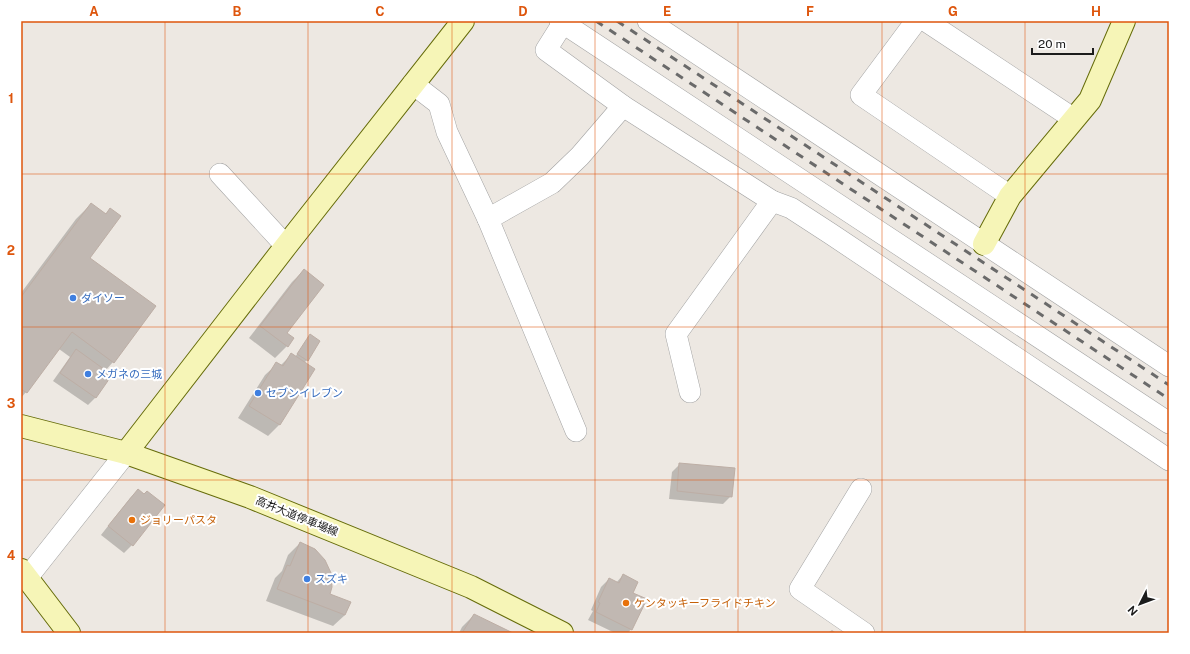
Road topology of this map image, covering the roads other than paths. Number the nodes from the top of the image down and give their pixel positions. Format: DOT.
graph roads {
  1 [pos="463,21"];
  2 [pos="648,21"];
  3 [pos="916,21"];
  4 [pos="926,21"];
  5 [pos="1124,21"];
  6 [pos="561,22"];
  7 [pos="414,84"];
  8 [pos="623,106"];
  9 [pos="1074,119"];
  10 [pos="220,174"];
  11 [pos="1010,196"];
  12 [pos="772,201"];
  13 [pos="488,219"];
  14 [pos="984,244"];
  15 [pos="286,246"];
  16 [pos="1169,366"];
  17 [pos="690,392"];
  18 [pos="1169,422"];
  19 [pos="21,426"];
  20 [pos="576,431"];
  21 [pos="126,453"];
  22 [pos="1169,460"];
  23 [pos="860,489"];
  24 [pos="24,574"];
  25 [pos="69,633"];
  26 [pos="562,633"];
  27 [pos="864,633"];
  1 -- 7 [label="street"];
  2 -- 14 [label="street"];
  3 -- 11 [label="street"];
  4 -- 9 [label="street"];
  5 -- 9 [label="street"];
  6 -- 8 [label="street"];
  6 -- 18 [label="street"];
  7 -- 13 [label="street"];
  7 -- 15 [label="street"];
  8 -- 12 [label="street"];
  8 -- 13 [label="street"];
  9 -- 11 [label="street"];
  10 -- 15 [label="street"];
  11 -- 14 [label="street"];
  12 -- 17 [label="street"];
  12 -- 22 [label="street"];
  13 -- 20 [label="street"];
  14 -- 16 [label="street"];
  15 -- 21 [label="street"];
  19 -- 21 [label="street, 高井大道停車場線"];
  21 -- 24 [label="street"];
  21 -- 26 [label="street, 高井大道停車場線"];
  23 -- 27 [label="street"];
  24 -- 25 [label="street"];
}
